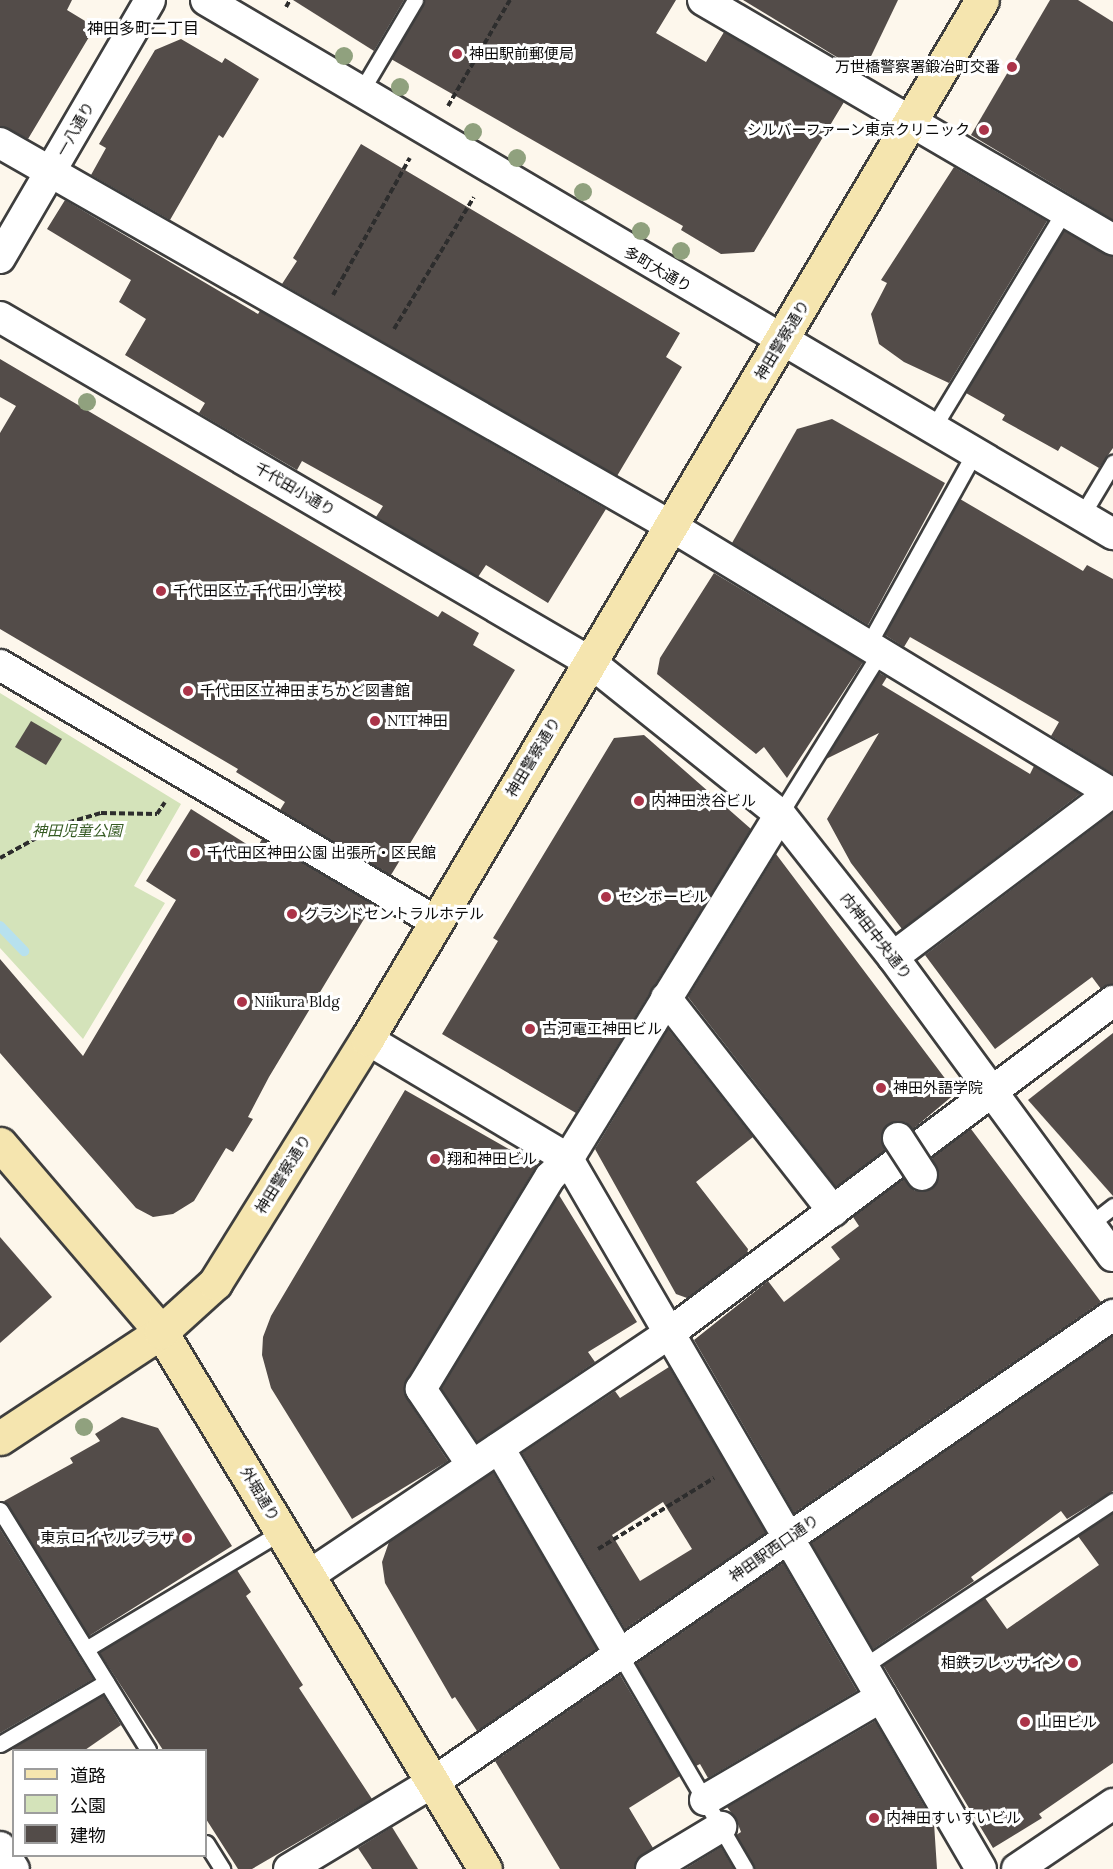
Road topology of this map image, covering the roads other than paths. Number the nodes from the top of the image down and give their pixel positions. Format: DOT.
graph roads {
  1 [pos="150,0"];
  2 [pos="206,0"];
  3 [pos="415,0"];
  4 [pos="703,0"];
  5 [pos="982,0"];
  6 [pos="360,93"];
  7 [pos="909,121"];
  8 [pos="0,143"];
  9 [pos="50,173"];
  10 [pos="1064,212"];
  11 [pos="1113,240"];
  12 [pos="0,258"];
  13 [pos="0,317"];
  14 [pos="782,341"];
  15 [pos="933,428"];
  16 [pos="975,453"];
  17 [pos="1113,463"];
  18 [pos="1082,515"];
  19 [pos="671,526"];
  20 [pos="1113,534"];
  21 [pos="874,649"];
  22 [pos="590,662"];
  23 [pos="0,665"];
  24 [pos="1112,792"];
  25 [pos="780,814"];
  26 [pos="435,921"];
  27 [pos="892,957"];
  28 [pos="666,998"];
  29 [pos="1113,1001"];
  30 [pos="367,1038"];
  31 [pos="992,1094"];
  32 [pos="898,1138"];
  33 [pos="0,1144"];
  34 [pos="568,1159"];
  35 [pos="922,1175"];
  36 [pos="1113,1206"];
  37 [pos="833,1211"];
  38 [pos="1089,1225"];
  39 [pos="1113,1256"];
  40 [pos="1113,1315"];
  41 [pos="161,1332"];
  42 [pos="668,1334"];
  43 [pos="2,1434"];
  44 [pos="498,1448"];
  45 [pos="472,1465"];
  46 [pos="1113,1501"];
  47 [pos="0,1510"];
  48 [pos="282,1531"];
  49 [pos="789,1537"];
  50 [pos="308,1576"];
  51 [pos="86,1649"];
  52 [pos="620,1655"];
  53 [pos="864,1666"];
  54 [pos="106,1682"];
  55 [pos="881,1697"];
  56 [pos="0,1744"];
  57 [pos="147,1749"];
  58 [pos="435,1781"];
  59 [pos="705,1800"];
  60 [pos="1113,1804"];
  61 [pos="721,1827"];
  62 [pos="207,1845"];
  63 [pos="0,1847"];
  64 [pos="14,1869"];
  65 [pos="222,1869"];
  66 [pos="289,1869"];
  67 [pos="485,1869"];
  68 [pos="651,1869"];
  69 [pos="746,1869"];
  70 [pos="981,1869"];
  71 [pos="1017,1869"];
  1 -- 9 [label="street, 一八通り"];
  2 -- 6 [label="street, 多町大通り"];
  3 -- 6 [label="lane"];
  4 -- 7 [label="street"];
  5 -- 7 [label="street, 神田警察通り"];
  6 -- 14 [label="street, 多町大通り"];
  7 -- 10 [label="street"];
  7 -- 14 [label="street, 神田警察通り"];
  8 -- 9 [label="street"];
  9 -- 12 [label="street, 一八通り"];
  9 -- 19 [label="street"];
  10 -- 11 [label="street"];
  10 -- 15 [label="lane"];
  13 -- 22 [label="street, 千代田小通り"];
  14 -- 15 [label="street, 多町大通り"];
  14 -- 19 [label="street, 神田警察通り"];
  15 -- 16 [label="street, 多町大通り"];
  16 -- 18 [label="street, 多町大通り"];
  16 -- 21 [label="lane"];
  17 -- 18 [label="lane"];
  18 -- 20 [label="street, 多町大通り"];
  19 -- 21 [label="street"];
  19 -- 22 [label="street, 神田警察通り"];
  21 -- 24 [label="street"];
  21 -- 25 [label="lane"];
  22 -- 25 [label="street, 内神田中央通り"];
  22 -- 26 [label="street, 神田警察通り"];
  23 -- 26 [label="street"];
  24 -- 27 [label="street"];
  25 -- 27 [label="street, 内神田中央通り"];
  25 -- 28 [label="street"];
  26 -- 30 [label="street, 神田警察通り"];
  27 -- 31 [label="street, 内神田中央通り"];
  28 -- 34 [label="street"];
  28 -- 37 [label="street"];
  29 -- 31 [label="street"];
  30 -- 34 [label="street"];
  30 -- 41 [label="street, 神田警察通り"];
  31 -- 37 [label="street"];
  31 -- 38 [label="street, 内神田中央通り"];
  32 -- 35 [label="street, bridge"];
  33 -- 41 [label="street, 外堀通り"];
  34 -- 42 [label="street"];
  34 -- 45 [label="street"];
  36 -- 38 [label="lane"];
  37 -- 42 [label="street"];
  38 -- 39 [label="street, 内神田中央通り"];
  40 -- 49 [label="street, 神田駅西口通り"];
  41 -- 43 [label="street, 神田警察通り"];
  41 -- 48 [label="street, 外堀通り"];
  42 -- 44 [label="street"];
  42 -- 49 [label="street"];
  44 -- 45 [label="street"];
  44 -- 52 [label="street"];
  45 -- 50 [label="street"];
  46 -- 53 [label="lane"];
  47 -- 51 [label="lane"];
  48 -- 50 [label="street, 外堀通り"];
  48 -- 51 [label="lane"];
  49 -- 52 [label="street, 神田駅西口通り"];
  49 -- 53 [label="street"];
  50 -- 58 [label="street, 外堀通り"];
  51 -- 54 [label="lane"];
  52 -- 58 [label="street, 神田駅西口通り"];
  52 -- 59 [label="lane"];
  53 -- 55 [label="street"];
  54 -- 56 [label="lane"];
  54 -- 57 [label="lane"];
  55 -- 59 [label="street"];
  55 -- 70 [label="street"];
  58 -- 66 [label="street, 神田駅西口通り"];
  58 -- 67 [label="street, 外堀通り"];
  59 -- 61 [label="lane"];
  60 -- 71 [label="street"];
  61 -- 68 [label="street"];
  61 -- 69 [label="lane"];
  62 -- 65 [label="lane"];
  63 -- 64 [label="street"];
}
